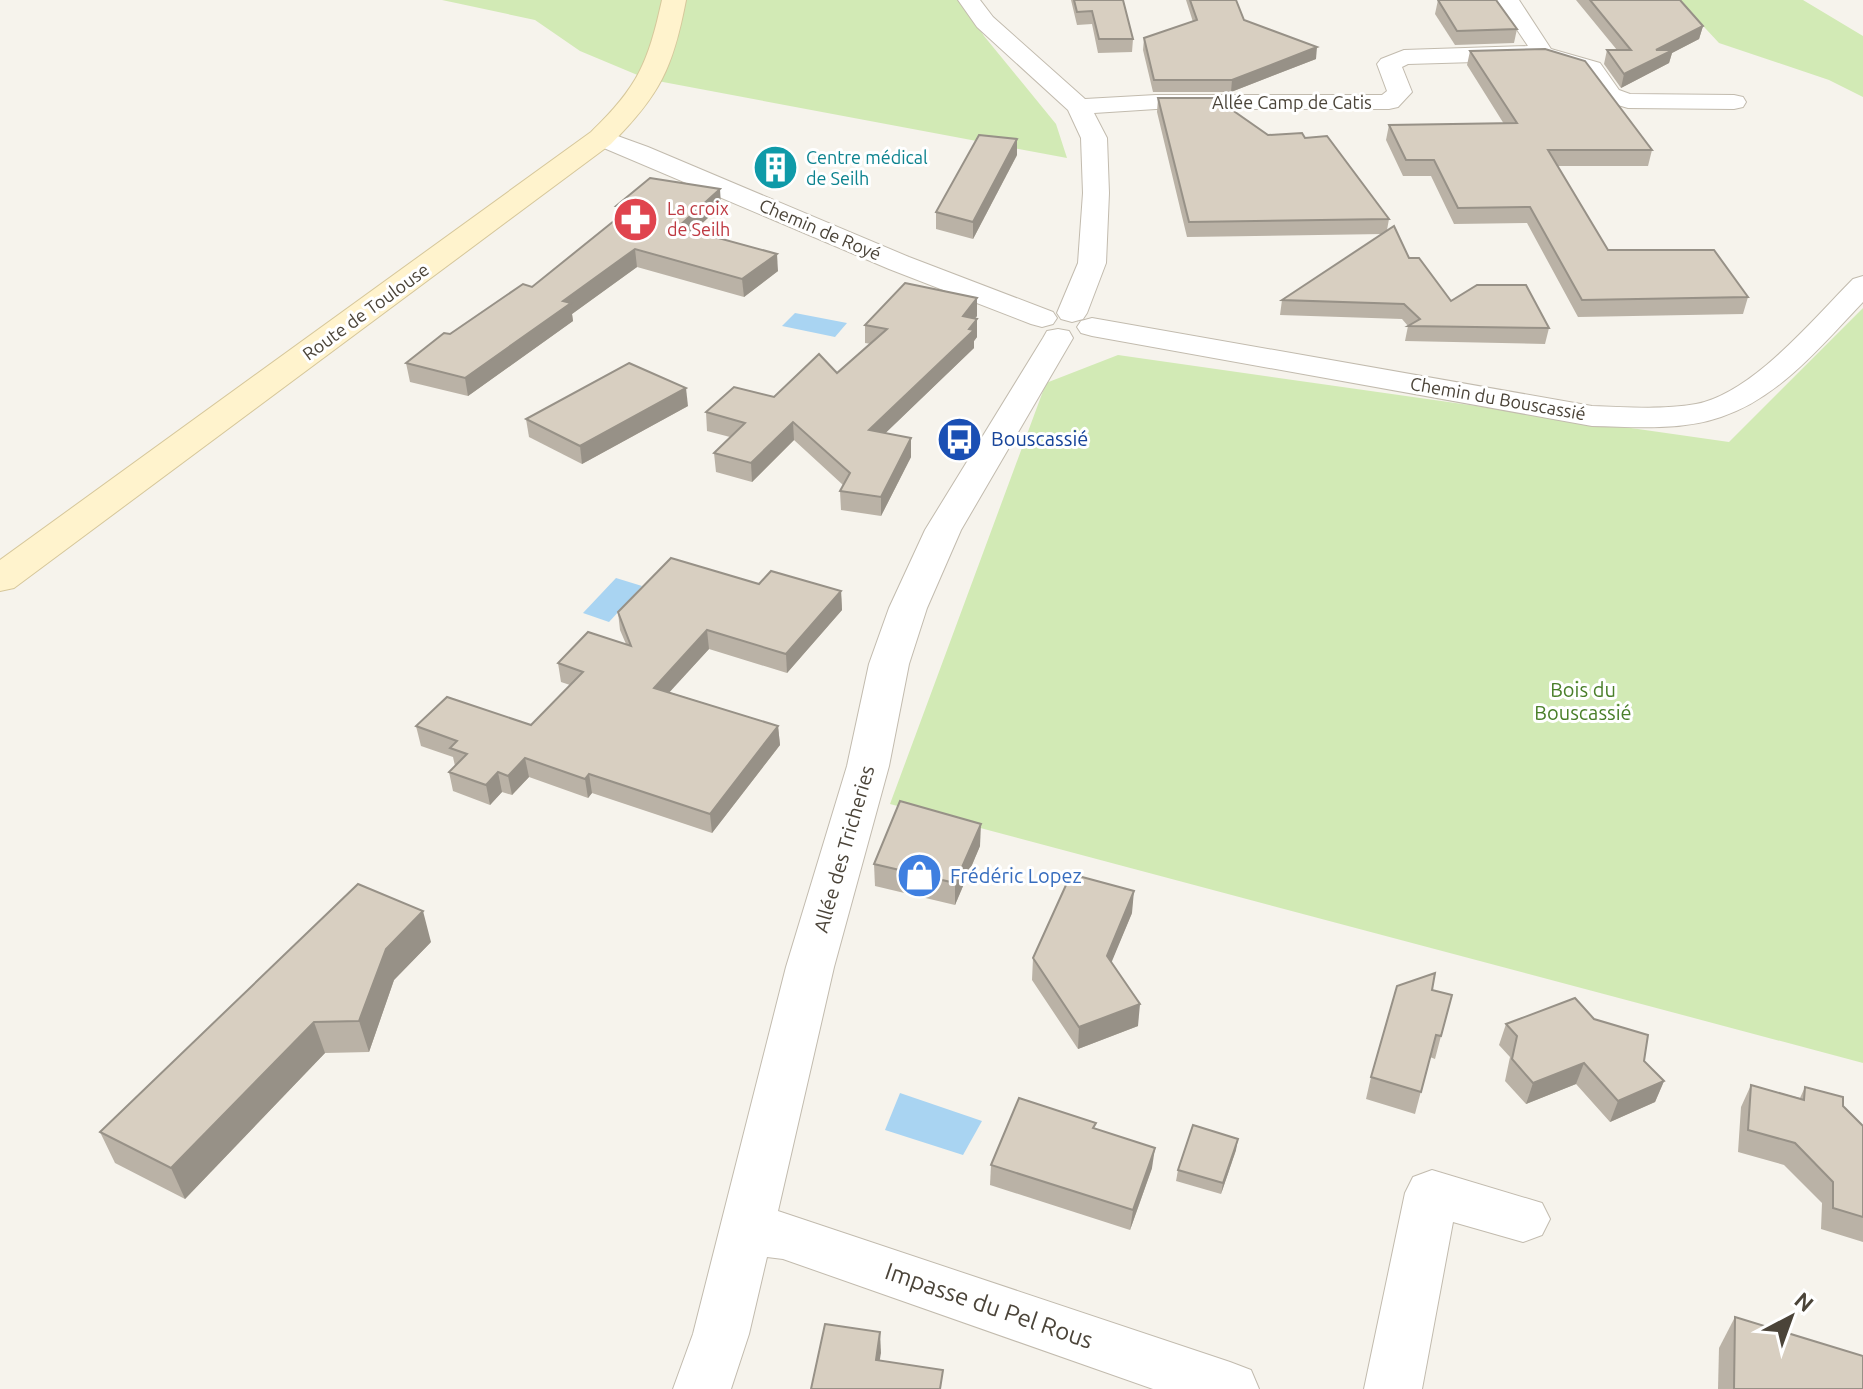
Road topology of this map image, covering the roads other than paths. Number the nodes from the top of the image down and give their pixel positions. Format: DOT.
graph roads {
  1 [pos="674,0"];
  2 [pos="969,0"];
  3 [pos="1508,0"];
  4 [pos="1540,53"];
  5 [pos="1734,102"];
  6 [pos="1079,107"];
  7 [pos="601,138"];
  8 [pos="1863,285"];
  9 [pos="1066,324"];
  10 [pos="0,579"];
  11 [pos="1523,1219"];
  12 [pos="747,1231"];
  13 [pos="702,1389"];
  14 [pos="1230,1389"];
  15 [pos="1393,1389"];
  1 -- 7 [label="main road, Route de Toulouse"];
  2 -- 6 [label="street"];
  3 -- 4 [label="street"];
  4 -- 5 [label="street"];
  4 -- 6 [label="street, Allée Camp de Catis"];
  6 -- 9 [label="street, Allée des Tricheries"];
  7 -- 9 [label="street, Chemin de Royé"];
  7 -- 10 [label="main road, Route de Toulouse"];
  8 -- 9 [label="street, Chemin du Bouscassié"];
  9 -- 12 [label="street, Allée des Tricheries"];
  11 -- 15 [label="street"];
  12 -- 13 [label="street, Allée des Tricheries"];
  12 -- 14 [label="street, Impasse du Pel Rous"];
}
